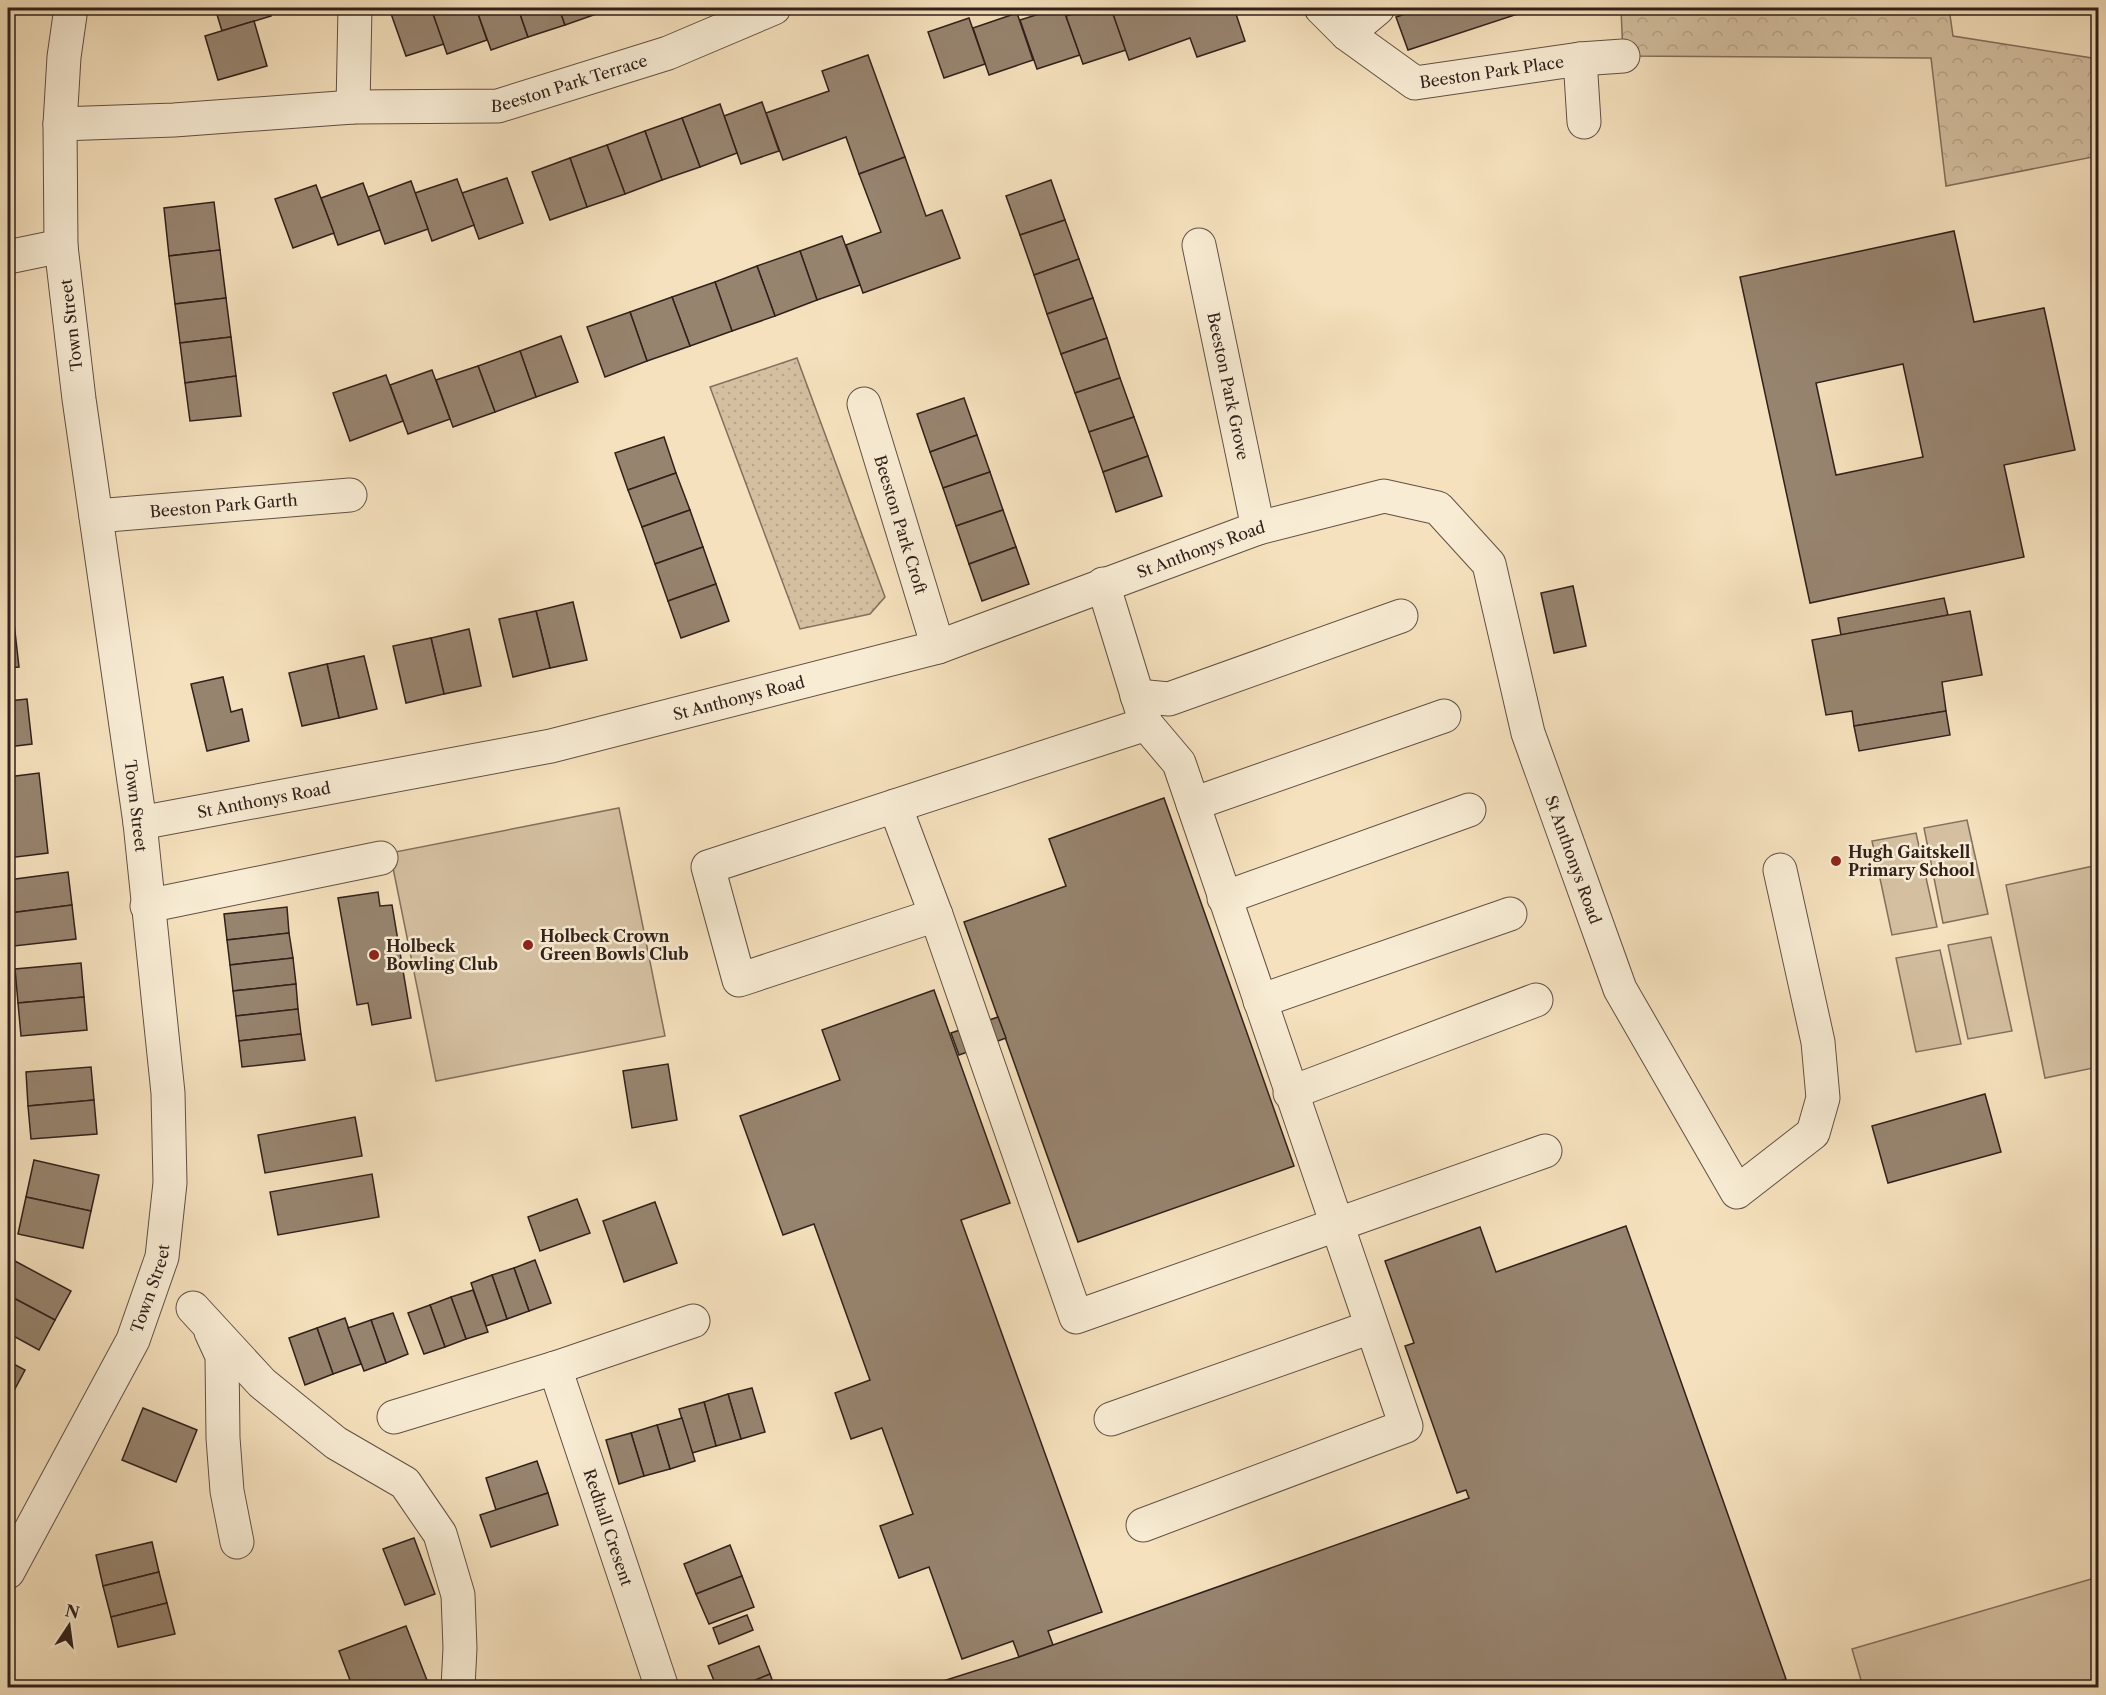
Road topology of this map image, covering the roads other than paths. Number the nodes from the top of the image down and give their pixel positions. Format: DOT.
graph roads {
  1 [pos="71,8"];
  2 [pos="355,8"];
  3 [pos="774,8"];
  4 [pos="1321,8"];
  5 [pos="1378,8"];
  6 [pos="1347,34"];
  7 [pos="1623,56"];
  8 [pos="1580,59"];
  9 [pos="353,107"];
  10 [pos="1584,122"];
  11 [pos="60,124"];
  12 [pos="1199,245"];
  13 [pos="61,246"];
  14 [pos="8,257"];
  15 [pos="864,404"];
  16 [pos="350,495"];
  17 [pos="96,516"];
  18 [pos="1258,528"];
  19 [pos="1103,584"];
  20 [pos="1401,616"];
  21 [pos="938,647"];
  22 [pos="1141,710"];
  23 [pos="1444,716"];
  24 [pos="1193,804"];
  25 [pos="895,806"];
  26 [pos="1469,810"];
  27 [pos="140,823"];
  28 [pos="381,858"];
  29 [pos="1780,870"];
  30 [pos="1224,898"];
  31 [pos="147,906"];
  32 [pos="1510,914"];
  33 [pos="936,915"];
  34 [pos="1536,1000"];
  35 [pos="1260,1001"];
  36 [pos="1290,1093"];
  37 [pos="1545,1151"];
  38 [pos="1335,1224"];
  39 [pos="151,1288"];
  40 [pos="193,1308"];
  41 [pos="693,1321"];
  42 [pos="1371,1327"];
  43 [pos="555,1368"];
  44 [pos="394,1417"];
  45 [pos="1111,1419"];
  46 [pos="1143,1525"];
  47 [pos="237,1542"];
  48 [pos="8,1572"];
  49 [pos="458,1687"];
  50 [pos="662,1688"];
  1 -- 11 [label="street, Town Street"];
  2 -- 9 [label="street"];
  3 -- 9 [label="street, Beeston Park Terrace"];
  4 -- 6 [label="street, Beeston Park Place"];
  5 -- 6 [label="street"];
  6 -- 8 [label="street, Beeston Park Place"];
  7 -- 8 [label="street, Beeston Park Place"];
  8 -- 10 [label="street, Beeston Park Place"];
  9 -- 11 [label="street, Beeston Park Terrace"];
  11 -- 13 [label="street, Town Street"];
  12 -- 18 [label="street, Beeston Park Grove"];
  13 -- 14 [label="street"];
  13 -- 17 [label="street, Town Street"];
  15 -- 21 [label="street, Beeston Park Croft"];
  16 -- 17 [label="street, Beeston Park Garth"];
  17 -- 27 [label="street, Town Street"];
  18 -- 19 [label="street, St Anthonys Road"];
  18 -- 29 [label="street, St Anthonys Road"];
  19 -- 21 [label="street, St Anthonys Road"];
  19 -- 22 [label="street"];
  20 -- 22 [label="street"];
  21 -- 27 [label="street, St Anthonys Road"];
  22 -- 24 [label="street"];
  22 -- 25 [label="street"];
  23 -- 24 [label="street"];
  24 -- 30 [label="street"];
  25 -- 33 [label="street"];
  25 -- 33 [label="street"];
  26 -- 30 [label="street"];
  27 -- 31 [label="street, Town Street"];
  28 -- 31 [label="street"];
  30 -- 35 [label="street"];
  31 -- 39 [label="street, Town Street"];
  32 -- 35 [label="street"];
  33 -- 38 [label="street"];
  34 -- 36 [label="street"];
  35 -- 36 [label="street"];
  36 -- 38 [label="street"];
  37 -- 38 [label="street"];
  38 -- 42 [label="street"];
  39 -- 40 [label="street"];
  39 -- 48 [label="street, Town Street"];
  40 -- 47 [label="street"];
  40 -- 49 [label="street"];
  41 -- 43 [label="street"];
  42 -- 45 [label="street"];
  42 -- 46 [label="street"];
  43 -- 44 [label="street"];
  43 -- 50 [label="street, Redhall Cresent"];
}
